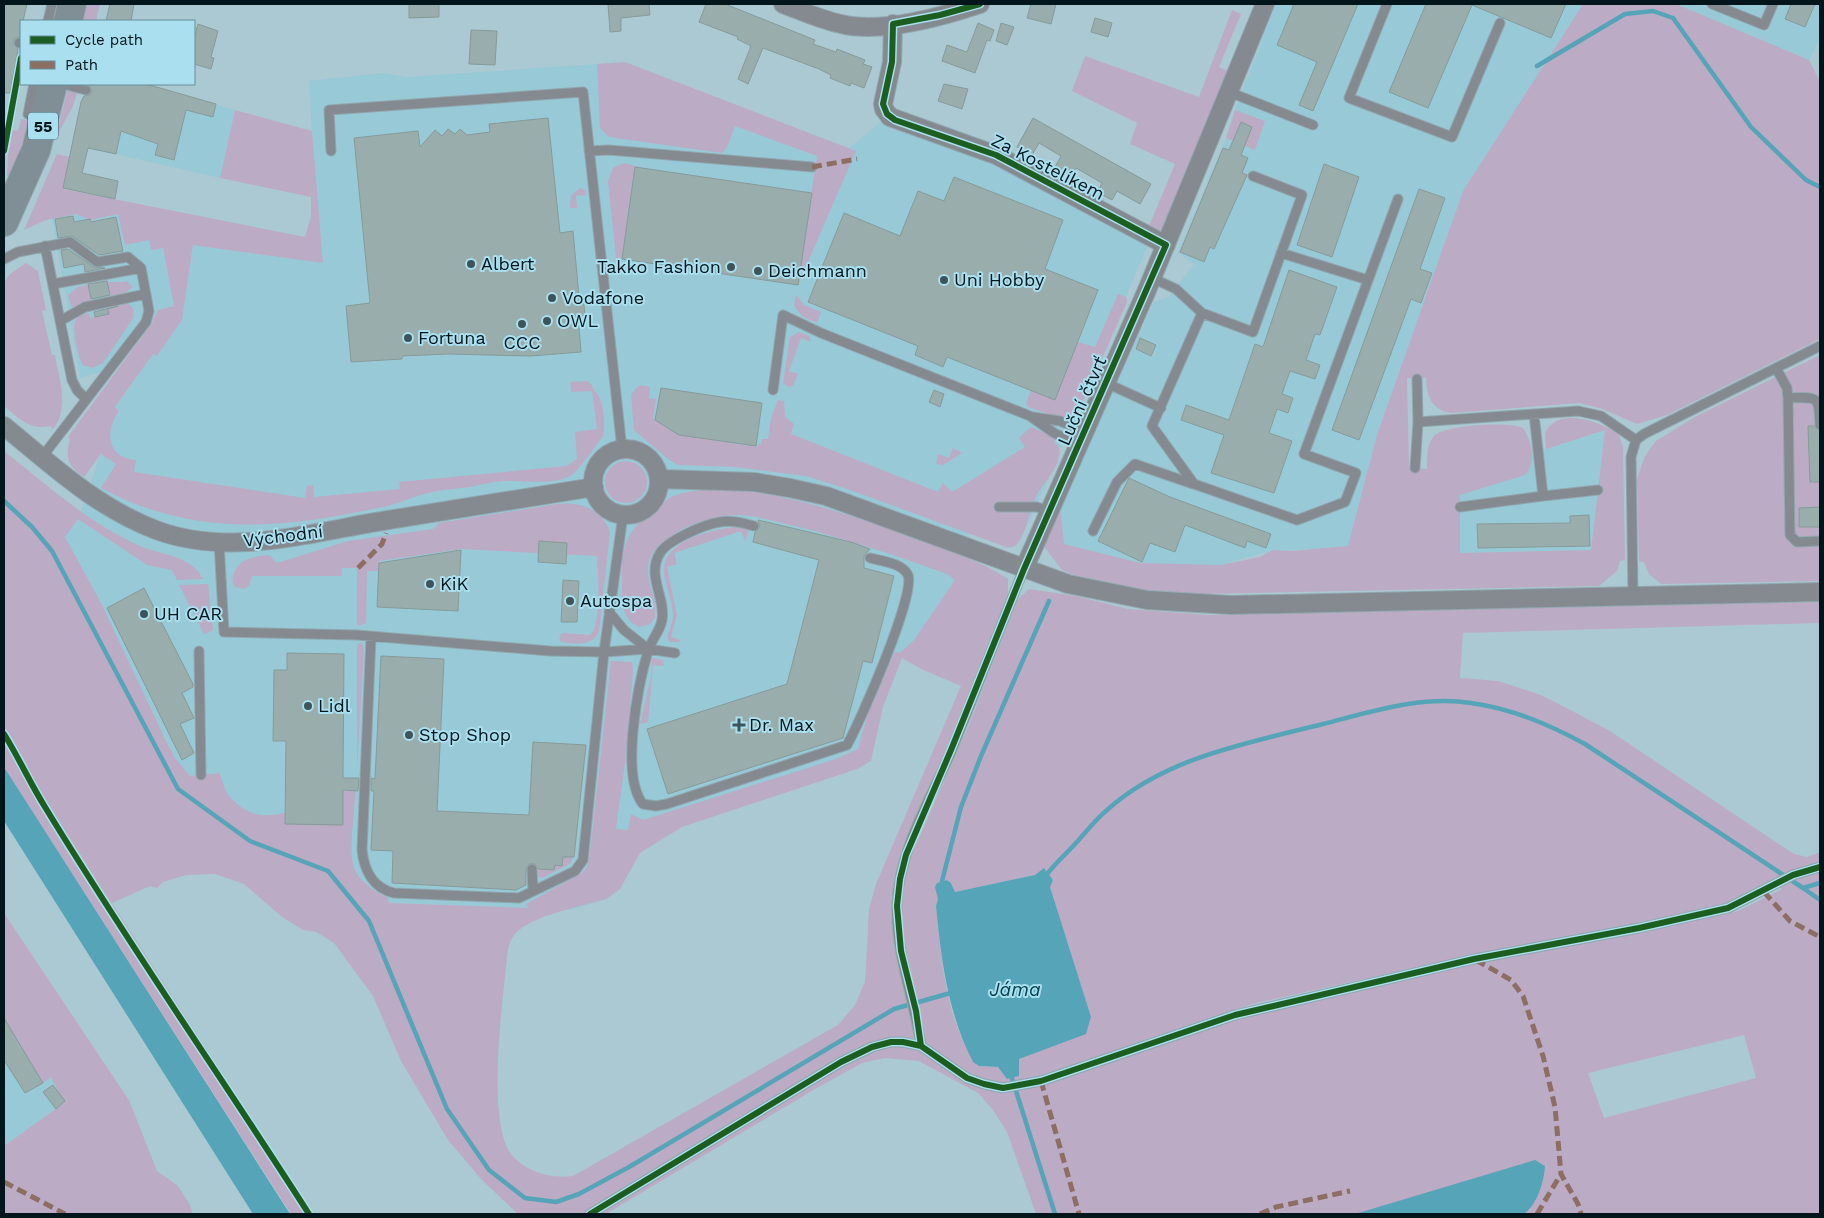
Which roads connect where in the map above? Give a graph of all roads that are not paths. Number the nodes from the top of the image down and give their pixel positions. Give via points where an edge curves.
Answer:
1 (52, 4) edge
2 (72, 4) edge
3 (783, 4) edge
4 (980, 4) edge
5 (1265, 4) edge
6 (1387, 4) edge
7 (1712, 4) edge
8 (1772, 4) edge
9 (48, 20) edge
10 (68, 20) edge
11 (1500, 23) dead end
12 (893, 24) junction
13 (34, 85) edge
14 (54, 85) edge
15 (67, 85) edge
16 (86, 90) dead end
17 (1228, 92) junction
18 (44, 122) junction
19 (1313, 125) dead end
20 (331, 151) dead end
21 (589, 151) junction
22 (812, 167) dead end
23 (1253, 176) dead end
24 (1398, 199) dead end
25 (4, 222) edge
26 (1166, 244) junction
27 (45, 246) junction
28 (1281, 253) junction
29 (4, 259) edge
30 (141, 268) junction
31 (1152, 278) junction
32 (1368, 280) junction
33 (53, 284) junction
34 (146, 294) junction
35 (1202, 313) junction
36 (60, 321) junction
37 (1820, 346) edge
38 (1776, 368) junction
39 (1417, 378) dead end
40 (1106, 383) junction
41 (773, 390) dead end
42 (1788, 398) junction
43 (86, 399) junction
44 (1160, 408) junction
45 (1534, 414) junction
46 (1030, 416) junction
47 (1418, 422) junction
48 (1820, 425) edge
49 (4, 426) edge
50 (1081, 438) junction
51 (1636, 440) junction
52 (622, 449) junction
53 (42, 457) junction
54 (1415, 468) dead end
55 (660, 479) junction
56 (1194, 484) junction
57 (594, 487) junction
58 (1598, 490) dead end
59 (1543, 496) junction
60 (999, 507) dead end
61 (1460, 507) dead end
62 (1049, 511) junction
63 (623, 515) junction
64 (754, 526) dead end
65 (1093, 531) dead end
66 (1820, 541) edge
67 (218, 542) junction
68 (870, 558) dead end
69 (1024, 569) junction
70 (1820, 592) edge
71 (1632, 596) junction
72 (609, 612) junction
73 (371, 637) junction
74 (648, 649) junction
75 (199, 651) dead end
76 (604, 652) junction
77 (674, 653) dead end
78 (201, 775) dead end
79 (1820, 867) edge
80 (532, 869) dead end
81 (533, 891) junction
82 (921, 1046) junction
83 (590, 1214) edge

1 - 9 lane
2 - 10 main road
3 - 12 street via 839,24 863,27
4 - 12 street
5 - 17 street, Luční čtvrť
6 - 11 lane via 1349,98 1452,137
7 - 8 lane via 1764,25
12 - 26 street, Za Kostelíkem via 892,62 883,104 890,117 996,155
13 - 18 lane via 28,114
14 - 18 main road, 55
15 - 16 lane
17 - 19 lane
17 - 26 street, Luční čtvrť
18 - 25 main road, 55 via 29,168
20 - 21 lane via 329,110 583,92
21 - 22 lane
21 - 52 lane
23 - 28 lane via 1302,195
24 - 32 lane
26 - 31 street, Luční čtvrť
27 - 29 lane
27 - 30 lane via 70,242 97,262 128,257
27 - 33 lane
28 - 32 lane
28 - 35 lane via 1253,332
30 - 33 lane
30 - 34 lane
31 - 35 lane via 1176,289
31 - 40 street, Luční čtvrť
32 - 56 lane via 1304,454 1356,473 1345,502 1297,520
33 - 36 lane
34 - 36 lane via 85,307
34 - 43 lane via 150,311 146,322
35 - 44 lane
36 - 43 lane via 72,380
37 - 38 lane
38 - 42 lane via 1787,388
38 - 51 lane
39 - 47 lane
40 - 44 lane
40 - 50 street, Luční čtvrť
41 - 46 lane via 783,315
42 - 48 lane via 1816,400
42 - 66 lane via 1790,535 1797,542
43 - 53 lane
44 - 56 lane via 1152,426
45 - 47 lane
45 - 51 lane via 1592,412
45 - 59 lane
46 - 50 lane via 1054,433
46 - 50 lane via 1060,421
47 - 54 lane
49 - 53 street, Východní
50 - 62 street, Luční čtvrť
51 - 71 lane via 1631,457
52 - 55 street via 645,454 655,465
52 - 57 street via 612,452 597,466
53 - 67 street, Východní via 89,496 123,515 184,538
55 - 63 street via 659,489 650,506
55 - 69 street via 754,482 826,496
56 - 65 lane via 1135,464 1117,482
57 - 63 street via 604,506
57 - 67 street, Východní via 277,540
58 - 59 lane
59 - 61 lane
60 - 62 lane via 1037,507
62 - 69 street, Luční čtvrť
63 - 72 lane
64 - 74 lane via 733,522 708,525 683,536 660,552 654,577 663,619
67 - 73 lane via 224,632
68 - 74 lane via 896,565 905,571 909,582 894,639 857,728 847,746 840,749 667,804 643,804 637,797 631,756
69 - 71 street via 1114,595 1201,604
69 - 82 lane via 906,855 900,879 897,906 901,951
70 - 71 street
72 - 74 lane via 624,630
72 - 76 lane
73 - 76 lane via 523,650
73 - 81 lane via 362,850 368,874 378,885 394,893 519,898
74 - 76 lane
74 - 77 lane
75 - 78 lane
76 - 81 lane via 583,860 575,871
79 - 82 lane via 1793,876 1728,908 1474,959 1235,1015 1041,1081 1005,1088 984,1084 967,1078
80 - 81 lane
82 - 83 lane via 891,1042 859,1052

